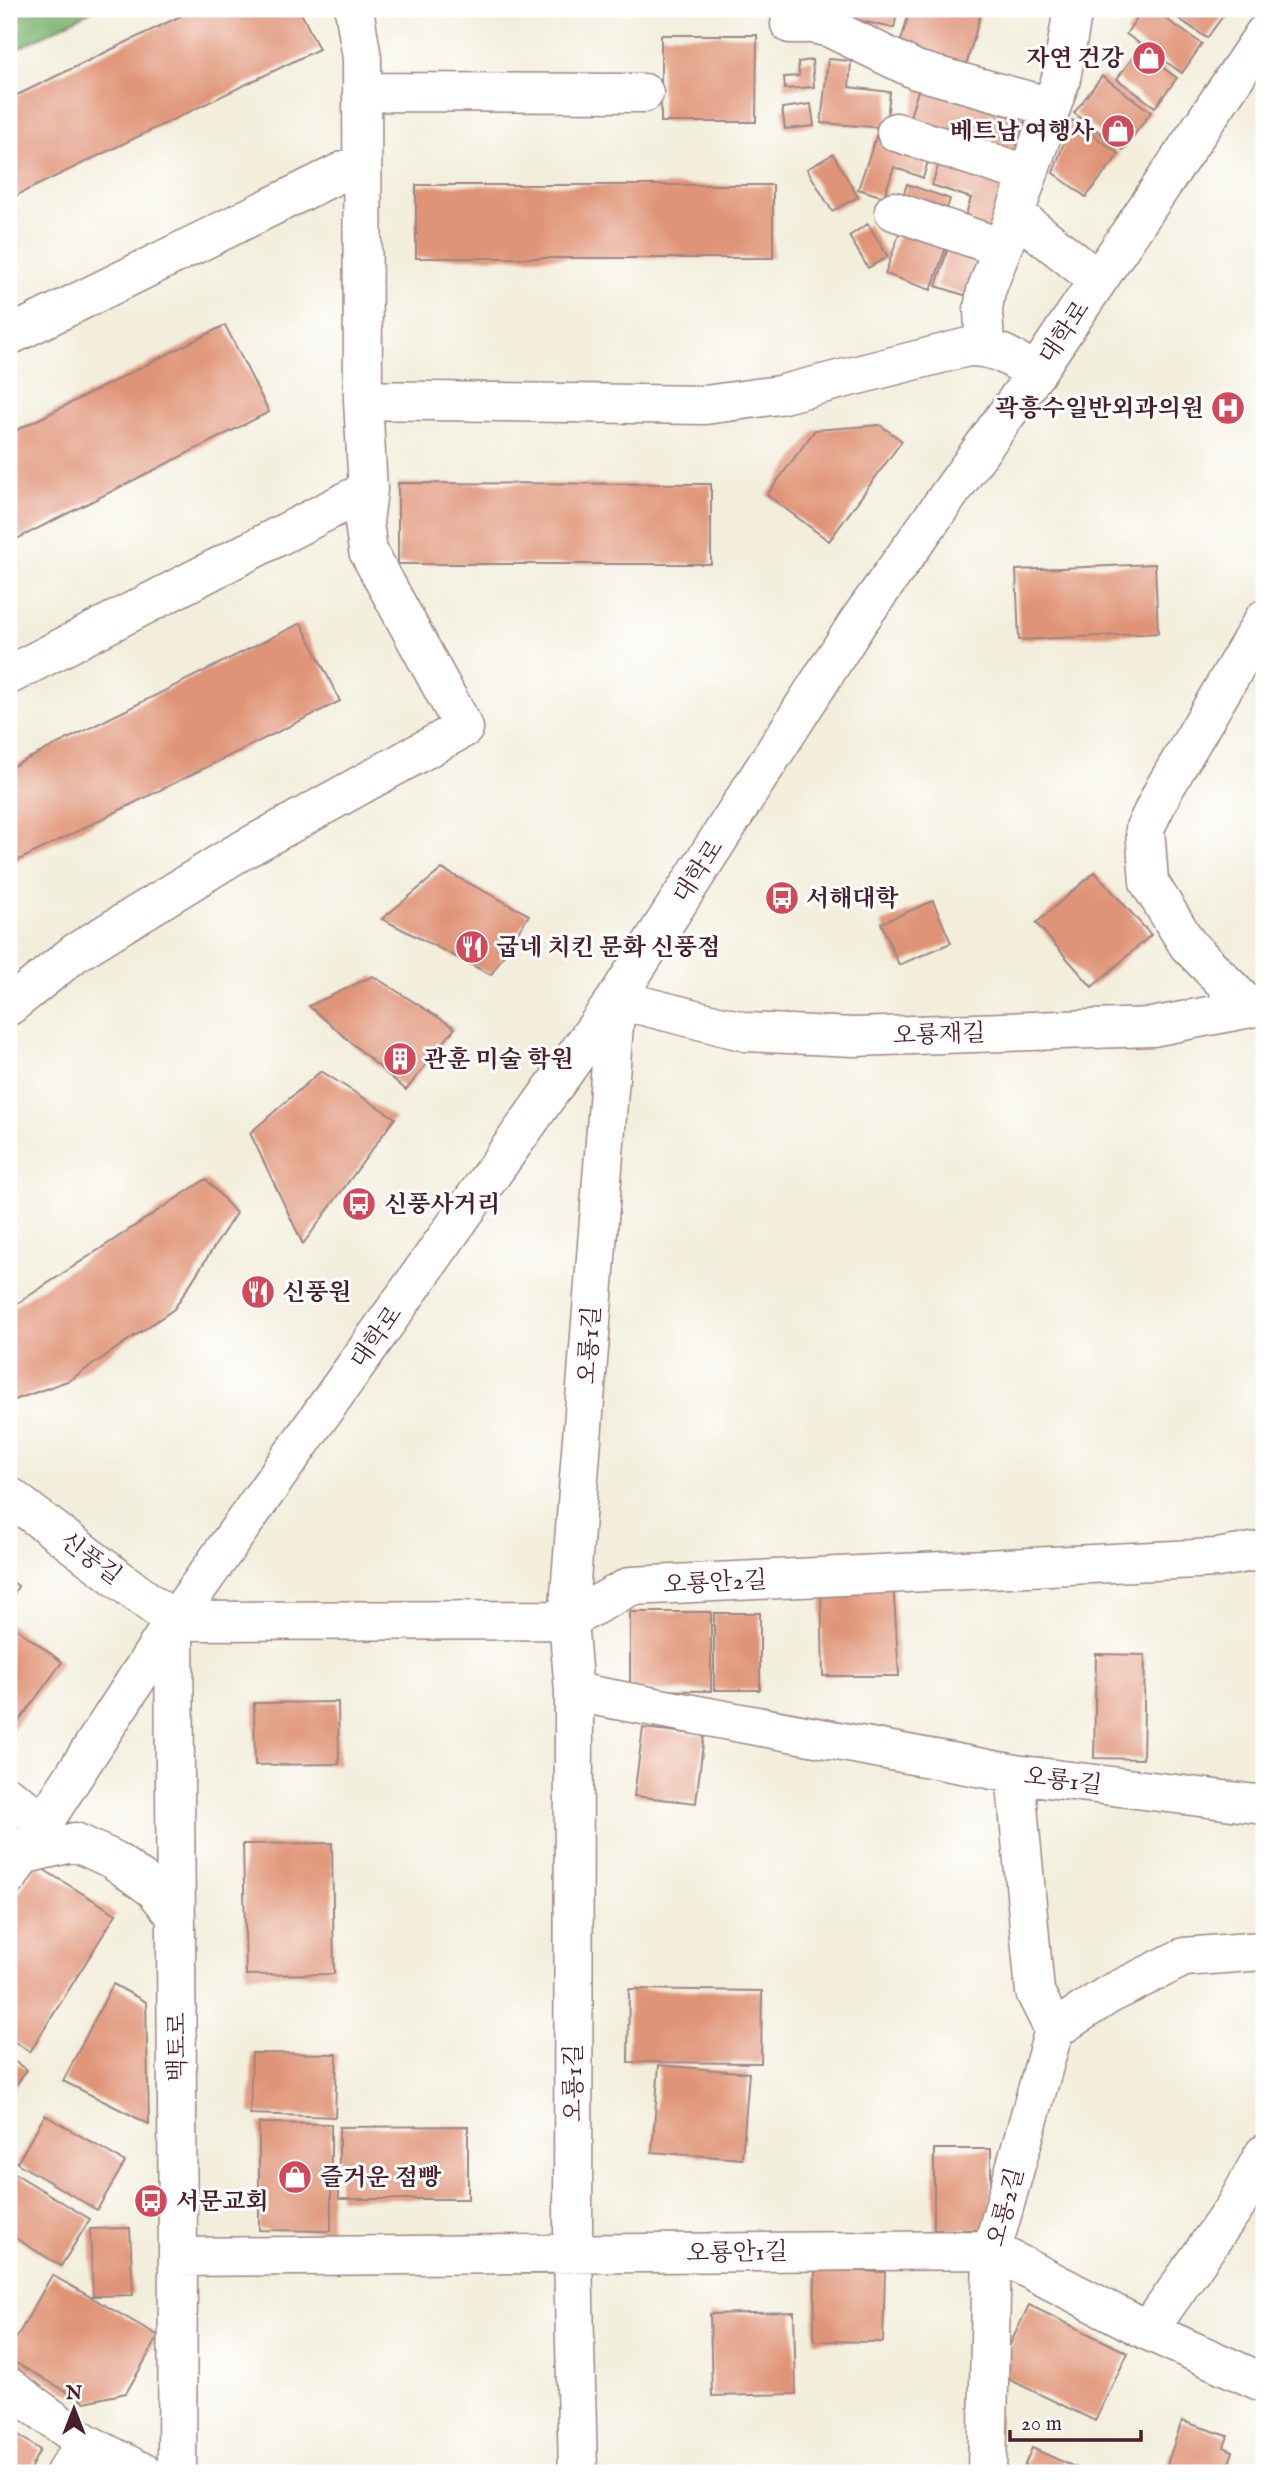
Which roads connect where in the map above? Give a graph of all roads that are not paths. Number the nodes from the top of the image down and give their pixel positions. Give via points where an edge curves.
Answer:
1 (354, 9) edge
2 (1073, 9) edge
3 (790, 24) dead end
4 (1264, 34) edge
5 (362, 92) junction
6 (644, 93) dead end
7 (1051, 107) junction
8 (897, 132) dead end
9 (362, 162) junction
10 (1027, 174) junction
11 (894, 211) dead end
12 (1009, 231) junction
13 (1098, 280) junction
14 (9, 336) edge
15 (985, 347) junction
16 (1036, 373) junction
17 (363, 400) junction
18 (368, 490) junction
19 (1264, 619) edge
20 (9, 676) edge
21 (616, 999) junction
22 (9, 1006) edge
23 (1257, 1006) edge
24 (9, 1496) edge
25 (1264, 1550) edge
26 (568, 1620) junction
27 (174, 1621) junction
28 (574, 1692) junction
29 (1015, 1774) junction
30 (9, 1797) edge
31 (1264, 1805) edge
32 (45, 1821) junction
33 (16, 1866) edge
34 (176, 1916) junction
35 (1262, 1951) dead end
36 (1054, 2030) junction
37 (1264, 2154) edge
38 (1250, 2206) edge
39 (992, 2250) junction
40 (573, 2254) junction
41 (178, 2257) junction
42 (1148, 2330) junction
43 (1264, 2384) edge
44 (9, 2387) edge
45 (76, 2458) edge
46 (144, 2473) edge
47 (177, 2473) edge
48 (578, 2473) edge
49 (987, 2473) edge

1 - 5 street
2 - 7 street via 1061,79
3 - 7 street via 830,28 916,70
4 - 13 street, 대학로
5 - 6 street
5 - 9 street
7 - 10 street
8 - 10 street
9 - 14 street
9 - 17 street
10 - 12 street
11 - 12 street
12 - 13 street
12 - 15 street via 986,291
13 - 16 street, 대학로
15 - 16 street
15 - 17 street via 968,347 779,395 705,405
16 - 21 street, 대학로 via 858,622
17 - 18 street
18 - 20 street
18 - 22 street via 364,522 368,551 464,729 234,855 75,953
19 - 23 street via 1145,828 1149,882 1188,945
21 - 23 street, 오룡재길 via 746,1032 854,1037 1153,1027
21 - 26 street, 오룡1길
21 - 27 street, 대학로
24 - 27 street, 신풍길
25 - 26 street, 오룡안2길 via 1217,1558 631,1586
26 - 27 street, 오룡안2길
26 - 28 street, 오룡1길
27 - 32 street, 대학로
27 - 34 street, 백토로
28 - 29 street, 오룡1길
28 - 40 street, 오룡1길
29 - 31 street, 오룡1길
29 - 36 street via 1035,1992
30 - 32 street
32 - 33 street, 대학로
33 - 34 street via 75,1842 114,1860 155,1889
34 - 41 street, 백토로
35 - 36 street via 1184,1957 1108,1995
36 - 39 street, 오룡2길
37 - 38 street
38 - 42 street
39 - 40 street, 오룡안1길
39 - 42 street, 오룡안1길
39 - 49 street, 오룡2길
40 - 41 street, 오룡안1길
40 - 48 street, 오룡1길
41 - 47 street, 백토로
42 - 43 street, 오룡안1길
44 - 45 street
45 - 46 street

